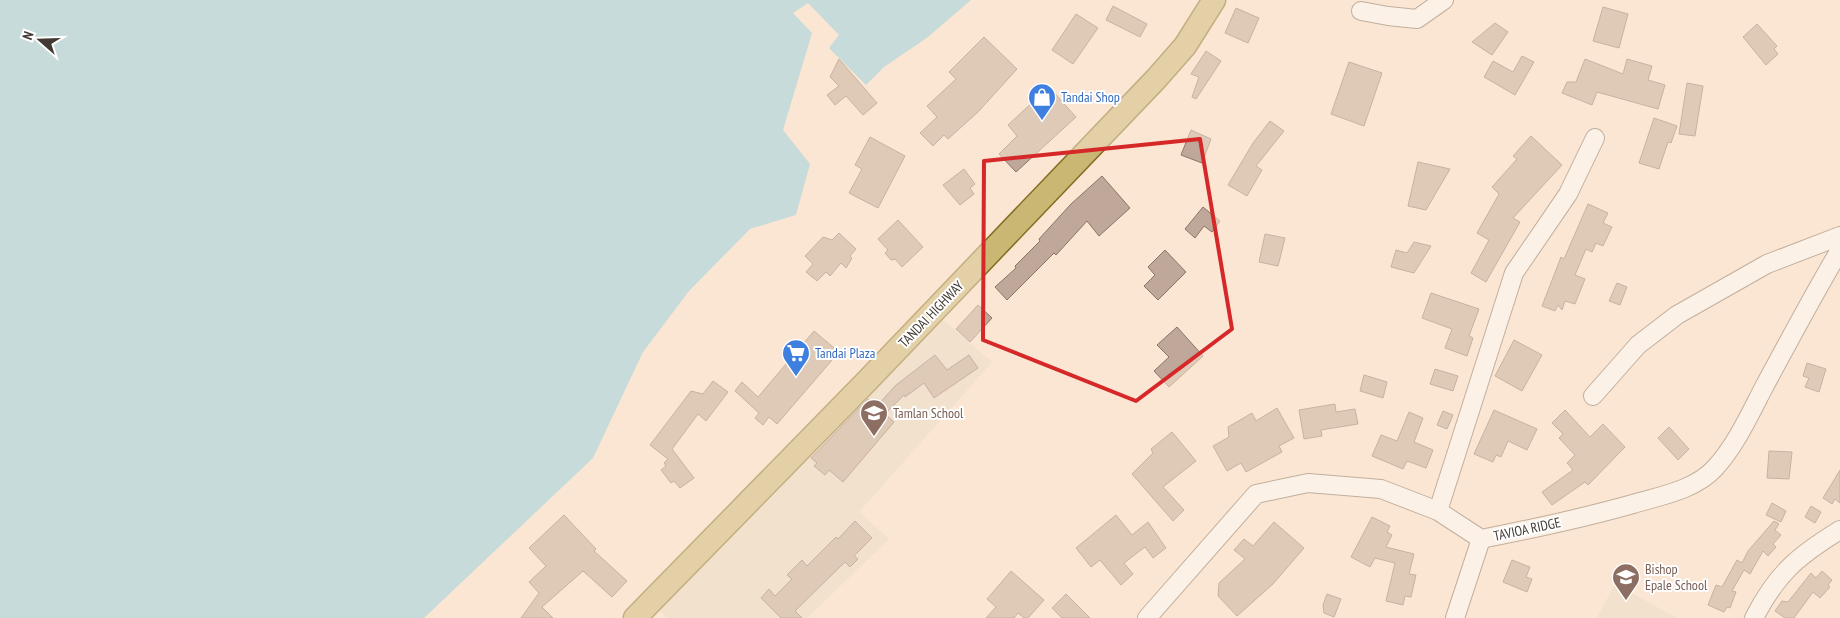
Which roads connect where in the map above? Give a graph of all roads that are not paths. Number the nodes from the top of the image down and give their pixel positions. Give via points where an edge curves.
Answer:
1 (1214, 0) edge
2 (1444, 0) edge
3 (1361, 11) dead end
4 (1594, 138) dead end
5 (1840, 236) edge
6 (1840, 250) edge
7 (1593, 396) dead end
8 (1438, 511) junction
9 (1840, 530) edge
10 (1481, 538) junction
11 (635, 618) edge
12 (1147, 618) edge
13 (1456, 618) edge
14 (1754, 618) edge

1 - 11 main road, TANDAI HIGHWAY via 1185,46 1156,78
2 - 3 street via 1417,19
4 - 8 street via 1568,194 1514,273
5 - 7 street via 1768,264 1677,315 1638,345
6 - 10 street, TAVIOA RIDGE via 1739,434 1715,469 1694,484 1664,495 1596,514
8 - 10 street, TAVIOA RIDGE
8 - 12 street, TAVIOA RIDGE via 1381,489 1308,483 1256,494
9 - 14 street via 1809,549 1780,575
10 - 13 street

